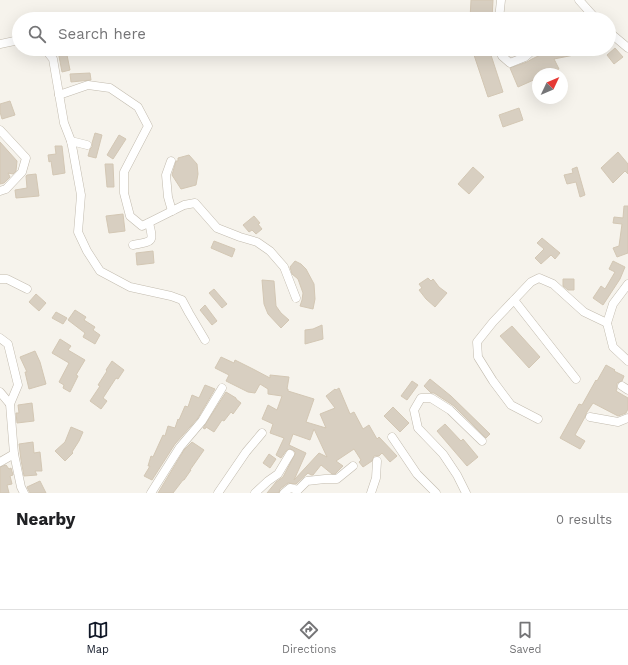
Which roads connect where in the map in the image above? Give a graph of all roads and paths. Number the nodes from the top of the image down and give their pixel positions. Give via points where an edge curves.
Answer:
1 (501, 0) edge
2 (579, 0) edge
3 (500, 12) edge
4 (590, 12) edge
5 (616, 38) edge
6 (12, 41) edge
7 (0, 44) edge
8 (628, 48) edge
9 (51, 56) edge
10 (502, 56) edge
11 (526, 56) edge
12 (59, 95) junction
13 (0, 130) edge
14 (71, 141) junction
15 (87, 145) dead end
16 (171, 161) dead end
17 (0, 191) edge
18 (172, 211) junction
19 (149, 223) junction
20 (133, 245) dead end
21 (0, 279) edge
22 (628, 284) edge
23 (27, 289) dead end
24 (296, 298) dead end
25 (514, 300) junction
26 (607, 323) junction
27 (0, 338) edge
28 (205, 340) dead end
29 (628, 361) edge
30 (576, 379) dead end
31 (222, 388) dead end
32 (0, 392) edge
33 (10, 404) junction
34 (590, 417) dead end
35 (628, 418) edge
36 (538, 419) dead end
37 (262, 433) dead end
38 (392, 437) dead end
39 (482, 441) dead end
40 (14, 454) junction
41 (290, 454) dead end
42 (377, 461) dead end
43 (0, 462) edge
44 (353, 466) dead end
45 (24, 493) edge
46 (152, 493) edge
47 (219, 493) edge
48 (224, 493) edge
49 (255, 493) edge
50 (284, 493) edge
51 (371, 493) edge
52 (436, 493) edge
53 (466, 493) edge

1 - 3 street
2 - 4 street
5 - 8 street
6 - 7 street
9 - 12 street
10 - 11 street via 510,63
12 - 14 street via 64,124
12 - 19 street via 88,85 110,88 138,107 148,126 124,172 124,193 130,216 142,226
13 - 17 street via 26,158 22,172 6,189
14 - 15 street
14 - 28 street via 81,195 78,232 100,271 130,287 182,300
16 - 18 street via 166,175
18 - 19 street
18 - 24 street via 195,203 217,228 257,242 270,251 284,267
19 - 20 street via 151,240
21 - 23 street via 7,279
22 - 26 street via 612,304
25 - 26 street via 531,282 539,278 553,284 584,312
25 - 30 street
25 - 36 street via 477,342 478,357 511,405
26 - 29 street via 613,347
27 - 33 street via 8,344 18,385
31 - 46 street via 202,421 180,447
32 - 33 street
33 - 40 street
34 - 35 street via 618,422
37 - 47 street
38 - 52 street via 417,474
39 - 53 street via 450,410 431,398 421,398 414,410 418,428 443,454
40 - 43 street
40 - 45 street via 20,487
41 - 49 street via 278,474
42 - 51 street via 376,478
44 - 50 street via 336,479 307,481 298,490 290,488
47 - 48 street

